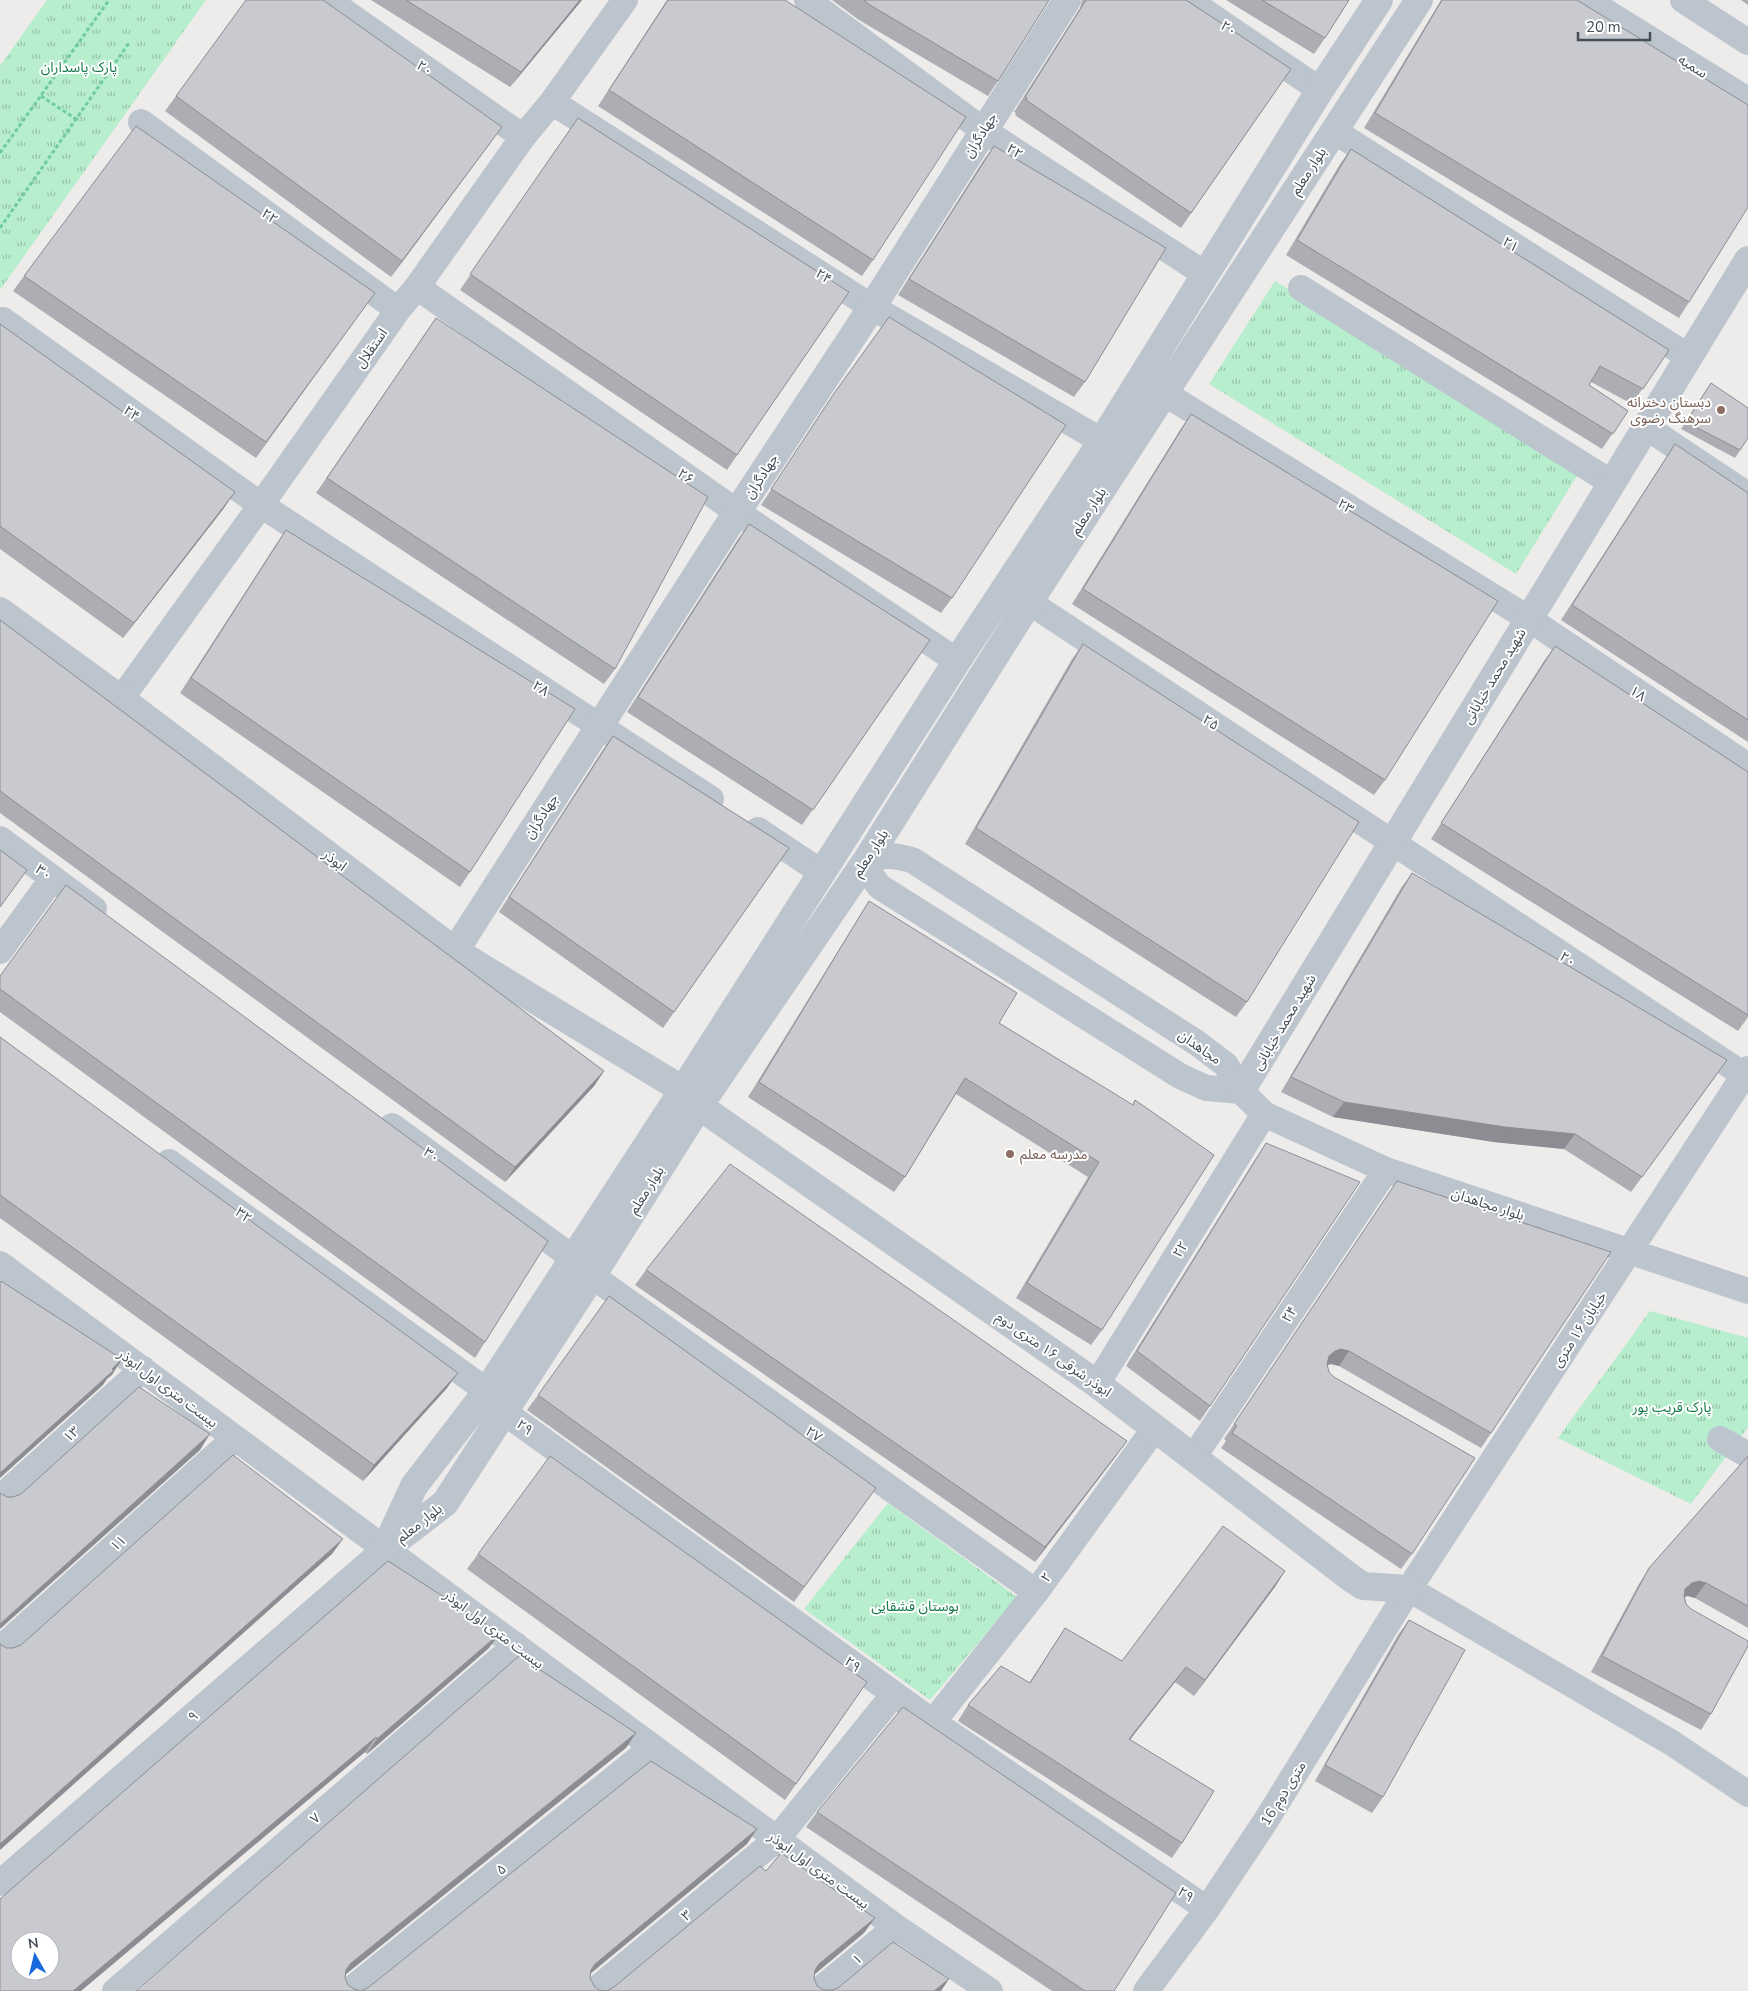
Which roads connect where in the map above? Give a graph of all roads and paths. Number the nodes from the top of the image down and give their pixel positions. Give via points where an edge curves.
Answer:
1 (109, 0) edge
2 (328, 0) edge
3 (626, 0) edge
4 (807, 0) edge
5 (1067, 0) edge
6 (1188, 0) edge
7 (1380, 0) edge
8 (1419, 0) edge
9 (1587, 0) edge
10 (1683, 0) edge
11 (1748, 42) edge
12 (129, 43) dead end
13 (1320, 90) junction
14 (41, 96) junction
15 (1748, 100) edge
16 (552, 102) junction
17 (76, 118) junction
18 (142, 122) dead end
19 (983, 130) junction
20 (1334, 131) junction
21 (523, 137) junction
22 (0, 153) edge
23 (0, 228) edge
24 (1748, 260) edge
25 (1205, 274) junction
26 (417, 287) junction
27 (1301, 288) dead end
28 (872, 307) junction
29 (398, 310) junction
30 (3, 320) dead end
31 (1165, 337) junction
32 (1193, 349) junction
33 (1689, 357) junction
34 (1164, 393) junction
35 (1646, 427) junction
36 (1102, 441) junction
37 (1612, 483) junction
38 (1748, 495) edge
39 (261, 505) junction
40 (737, 512) junction
41 (1029, 602) junction
42 (0, 611) edge
43 (1529, 619) junction
44 (957, 661) junction
45 (121, 698) junction
46 (600, 726) junction
47 (1748, 766) edge
48 (0, 839) edge
49 (1393, 842) junction
50 (840, 843) junction
51 (866, 861) junction
52 (821, 872) junction
53 (52, 879) junction
54 (116, 925) edge
55 (0, 951) edge
56 (455, 951) junction
57 (1746, 1072) edge
58 (1241, 1091) junction
59 (691, 1098) junction
60 (372, 1112) edge
61 (1264, 1114) junction
62 (152, 1149) edge
63 (1386, 1170) junction
64 (1629, 1250) junction
65 (0, 1264) edge
66 (583, 1267) junction
67 (1748, 1292) edge
68 (143, 1370) junction
69 (1097, 1384) junction
70 (487, 1391) junction
71 (504, 1412) junction
72 (1154, 1428) junction
73 (235, 1438) junction
74 (1720, 1439) dead end
75 (1463, 1455) edge
76 (1748, 1455) edge
77 (1193, 1458) junction
78 (1488, 1470) junction
79 (0, 1498) edge
80 (385, 1549) junction
81 (1409, 1588) junction
82 (1036, 1592) junction
83 (516, 1646) junction
84 (0, 1649) edge
85 (894, 1694) junction
86 (933, 1722) junction
87 (653, 1748) junction
88 (1748, 1794) edge
89 (777, 1839) junction
90 (0, 1883) edge
91 (1207, 1909) junction
92 (896, 1927) junction
93 (115, 1991) edge
94 (349, 1991) edge
95 (594, 1991) edge
96 (818, 1991) edge
97 (990, 1991) edge
98 (1146, 1991) edge

1 - 14 path
2 - 21 street, ۲۰
3 - 16 street, استقلال
4 - 19 street, ۲۲
5 - 19 street, جهادگران
6 - 13 street, ۲۰
7 - 13 street, بلوار معلم
8 - 20 street, بلوار معلم
9 - 15 street, سمیه
10 - 11 street
12 - 17 path
13 - 25 street, بلوار معلم
14 - 17 path
14 - 22 path
16 - 21 street, استقلال
16 - 28 street, ۲۴
17 - 23 path
18 - 29 street, ۲۲
19 - 25 street, ۲۲
19 - 28 street, جهادگران
20 - 32 street, بلوار معلم
20 - 33 street, ۲۱
21 - 26 street, استقلال
24 - 33 street, شهید محمد خیابانی
25 - 31 street, بلوار معلم
26 - 29 street, استقلال
26 - 40 street, ۲۶
27 - 37 street
28 - 36 street, ۲۴
28 - 40 street, جهادگران
29 - 39 street, استقلال
30 - 39 street, ۲۴
31 - 32 street
31 - 36 street, بلوار معلم
32 - 34 street, بلوار معلم
33 - 35 street, شهید محمد خیابانی
34 - 41 street, بلوار معلم
34 - 43 street, ۲۳
35 - 37 street, شهید محمد خیابانی
35 - 38 street
36 - 44 street, بلوار معلم
37 - 43 street, شهید محمد خیابانی
39 - 45 street, استقلال
39 - 46 street, ۲۸
40 - 44 street, ۲۶
40 - 46 street, جهادگران
41 - 49 street, ۲۵
41 - 51 street, بلوار معلم
42 - 45 street, ابوذر
43 - 47 street, ۱۸
43 - 49 street, شهید محمد خیابانی
44 - 50 street, بلوار معلم
45 - 56 street, ابوذر
46 - 52 street, ۲۸
46 - 56 street, جهادگران
48 - 53 street, ۳۰
49 - 57 street, ۲۰
49 - 58 street, شهید محمد خیابانی
50 - 51 street
50 - 52 street, بلوار معلم
51 - 58 street via 869,873 880,887 1180,1076 1206,1088
51 - 58 street, مجاهدان via 882,855 912,860 1196,1043 1226,1065
51 - 59 street, بلوار معلم
52 - 59 street, بلوار معلم
53 - 54 street, ۳۰
53 - 55 street
56 - 59 street, ابوذر
57 - 64 street, خیابان ۱۶ متری
58 - 61 street, بلوار مجاهدان
59 - 66 street, بلوار معلم
59 - 69 street, ابوذر شرقی ۱۶ متری دوم
60 - 66 street, ۳۰
61 - 63 street, بلوار مجاهدان
61 - 69 street, ۲۲
62 - 70 street, ۳۲
63 - 64 street, بلوار مجاهدان
63 - 77 street, ۲۴
64 - 67 street, بلوار مجاهدان
64 - 78 street, خیابان ۱۶ متری
65 - 68 street, بیست متری اول ابوذر
66 - 70 street, بلوار معلم
66 - 71 street, بلوار معلم
66 - 82 street, ۲۷
68 - 73 street, بیست متری اول ابوذر
68 - 79 street, ۱۳
69 - 72 street, ابوذر شرقی ۱۶ متری دوم
70 - 80 street, بلوار معلم via 414,1486
71 - 80 street, بلوار معلم via 445,1504
71 - 85 street, ۲۹
72 - 77 street, ابوذر شرقی ۱۶ متری دوم
72 - 82 street, ۲
73 - 80 street, بیست متری اول ابوذر
73 - 84 street, ۱۱
74 - 76 street
75 - 78 street
77 - 81 street, ابوذر شرقی ۱۶ متری دوم via 1363,1586
78 - 81 street, خیابان ۱۶ متری
80 - 83 street, بیست متری اول ابوذر
80 - 90 street, ۹
81 - 88 street via 1672,1743
81 - 91 street, 16 متری دوم via 1265,1822
82 - 86 street, ۲
83 - 87 street, بیست متری اول ابوذر
83 - 93 street, ۷
85 - 86 street, ۲۹
85 - 89 street, ۳
86 - 91 street, ۲۹
87 - 89 street, بیست متری اول ابوذر
87 - 94 street, ۵
89 - 92 street, بیست متری اول ابوذر
89 - 95 street, ۳
91 - 98 street, 16 متری دوم
92 - 96 street, ۱
92 - 97 street, بیست متری اول ابوذر

